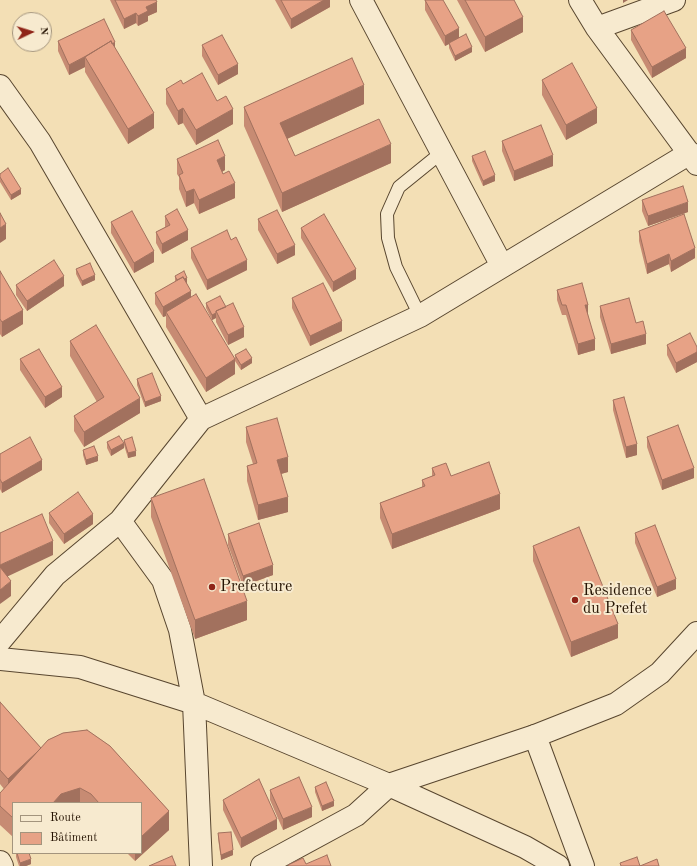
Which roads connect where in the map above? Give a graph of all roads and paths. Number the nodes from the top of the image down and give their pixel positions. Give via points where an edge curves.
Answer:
1 (361, 0) edge
2 (580, 0) edge
3 (674, 0) edge
4 (597, 28) junction
5 (0, 86) edge
6 (441, 153) junction
7 (694, 158) edge
8 (502, 266) junction
9 (420, 316) junction
10 (201, 419) junction
11 (120, 521) junction
12 (697, 633) edge
13 (0, 641) edge
14 (0, 659) edge
15 (194, 703) junction
16 (535, 736) junction
17 (389, 785) junction
18 (0, 862) edge
19 (2, 866) edge
20 (201, 866) edge
21 (262, 866) edge
22 (558, 866) edge
23 (583, 866) edge

1 - 6 street
2 - 4 street
3 - 4 street
4 - 7 street
5 - 10 street via 40,142
6 - 8 street
6 - 9 lane via 399,187 387,214 388,238 396,267
7 - 8 street
8 - 9 street
9 - 10 street
10 - 11 street
11 - 13 street via 55,575
11 - 15 street via 163,580 180,630
12 - 16 street via 660,673 616,704
14 - 15 street via 80,668
15 - 17 street
15 - 20 street
16 - 17 street
16 - 23 street
17 - 21 street via 356,815
17 - 22 street via 525,847
18 - 19 street

